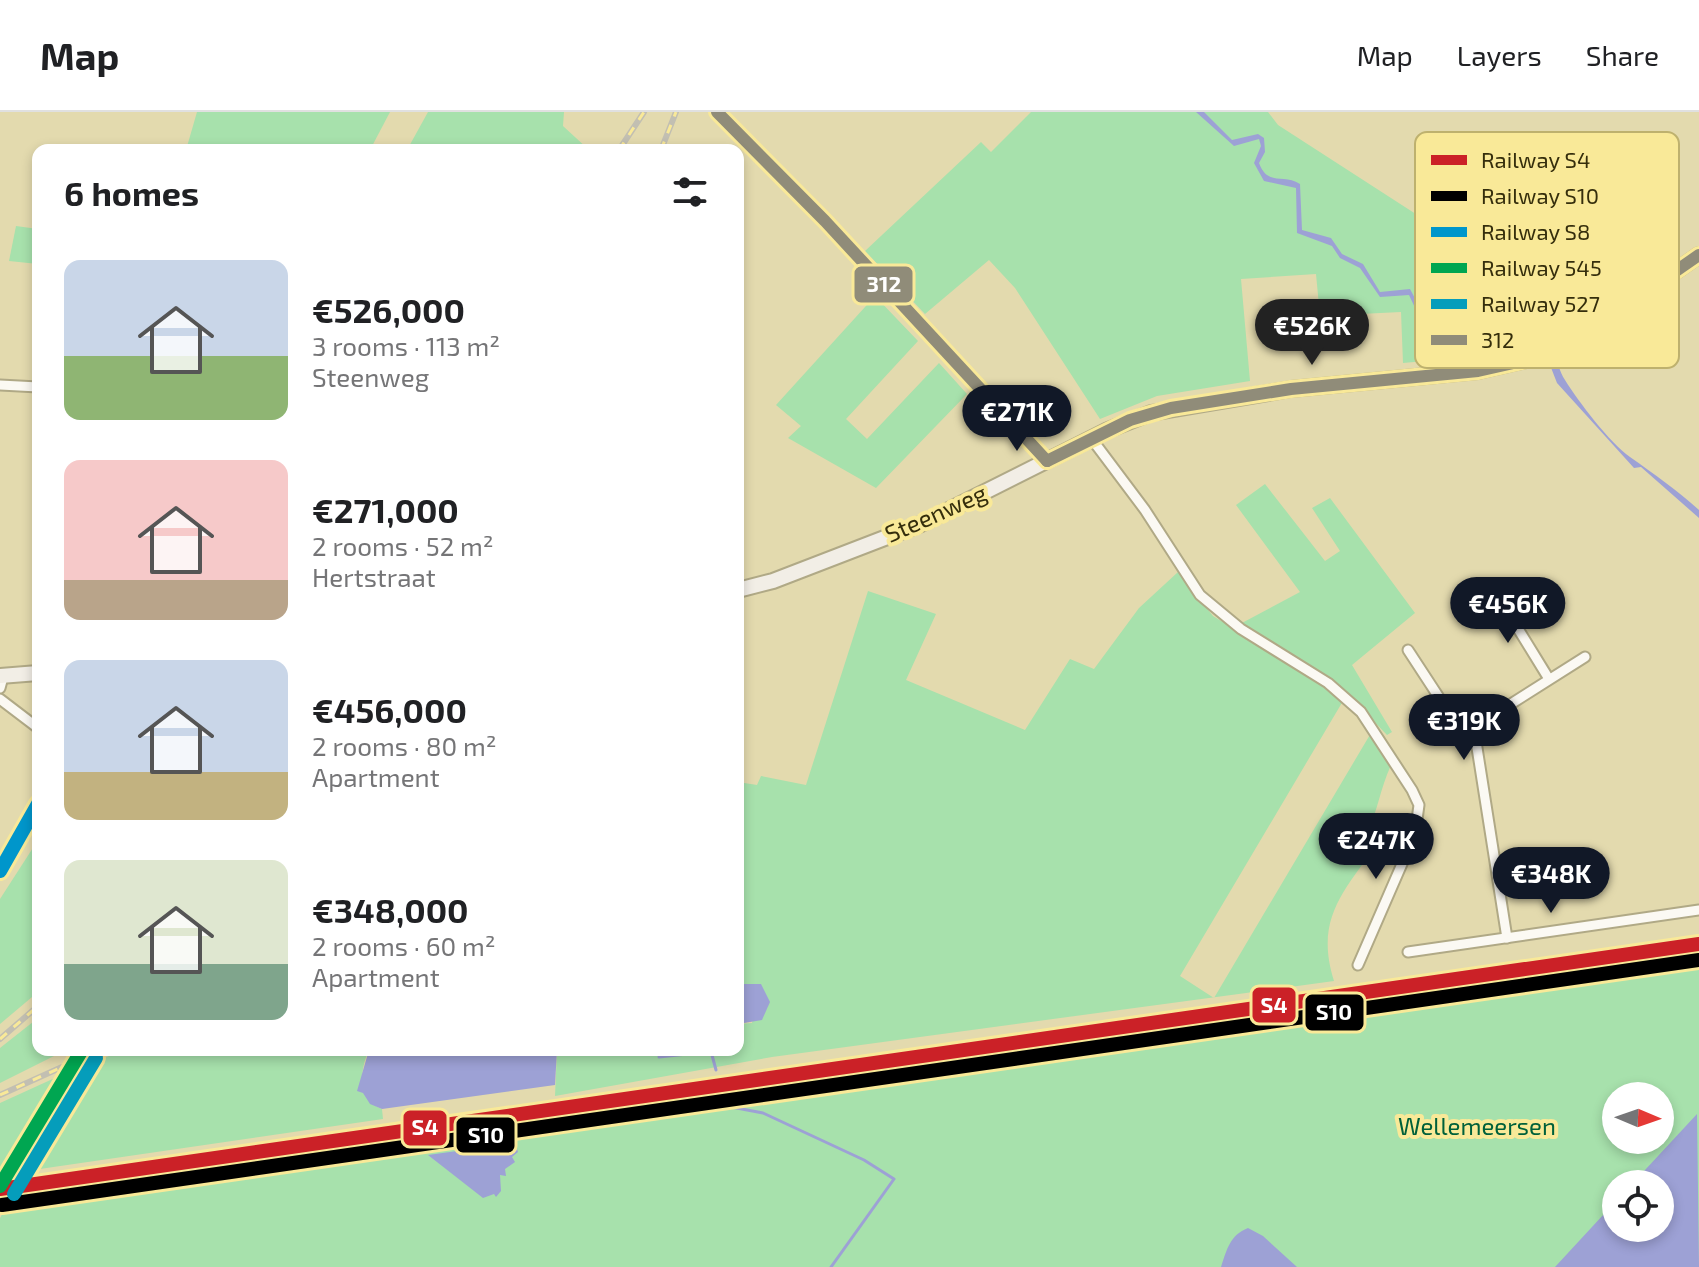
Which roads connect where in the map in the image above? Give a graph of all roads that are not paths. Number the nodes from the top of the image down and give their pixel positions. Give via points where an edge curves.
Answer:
1 (717, 112) edge
2 (1699, 255) edge
3 (1679, 269) edge
4 (1489, 368) edge
5 (0, 385) edge
6 (32, 387) edge
7 (1091, 438) junction
8 (1047, 461) junction
9 (744, 588) edge
10 (1496, 593) dead end
11 (1408, 650) dead end
12 (1585, 657) dead end
13 (32, 674) edge
14 (1549, 679) junction
15 (1, 680) edge
16 (0, 699) edge
17 (32, 723) edge
18 (1475, 735) junction
19 (1699, 910) edge
20 (1507, 938) junction
21 (1408, 952) dead end
22 (1358, 965) dead end

1 - 8 street
2 - 3 main road, Steenweg
4 - 7 main road, Steenweg via 1171,408
5 - 6 street
7 - 8 main road, Steenweg
7 - 22 street via 1200,595 1241,629 1328,683 1361,712 1412,790 1419,805 1415,834
8 - 9 main road, Steenweg via 921,524
10 - 14 street
11 - 18 street via 1459,728
12 - 14 street
13 - 15 main road
14 - 18 street via 1484,721
16 - 17 street
18 - 20 street
19 - 20 street
20 - 21 street

